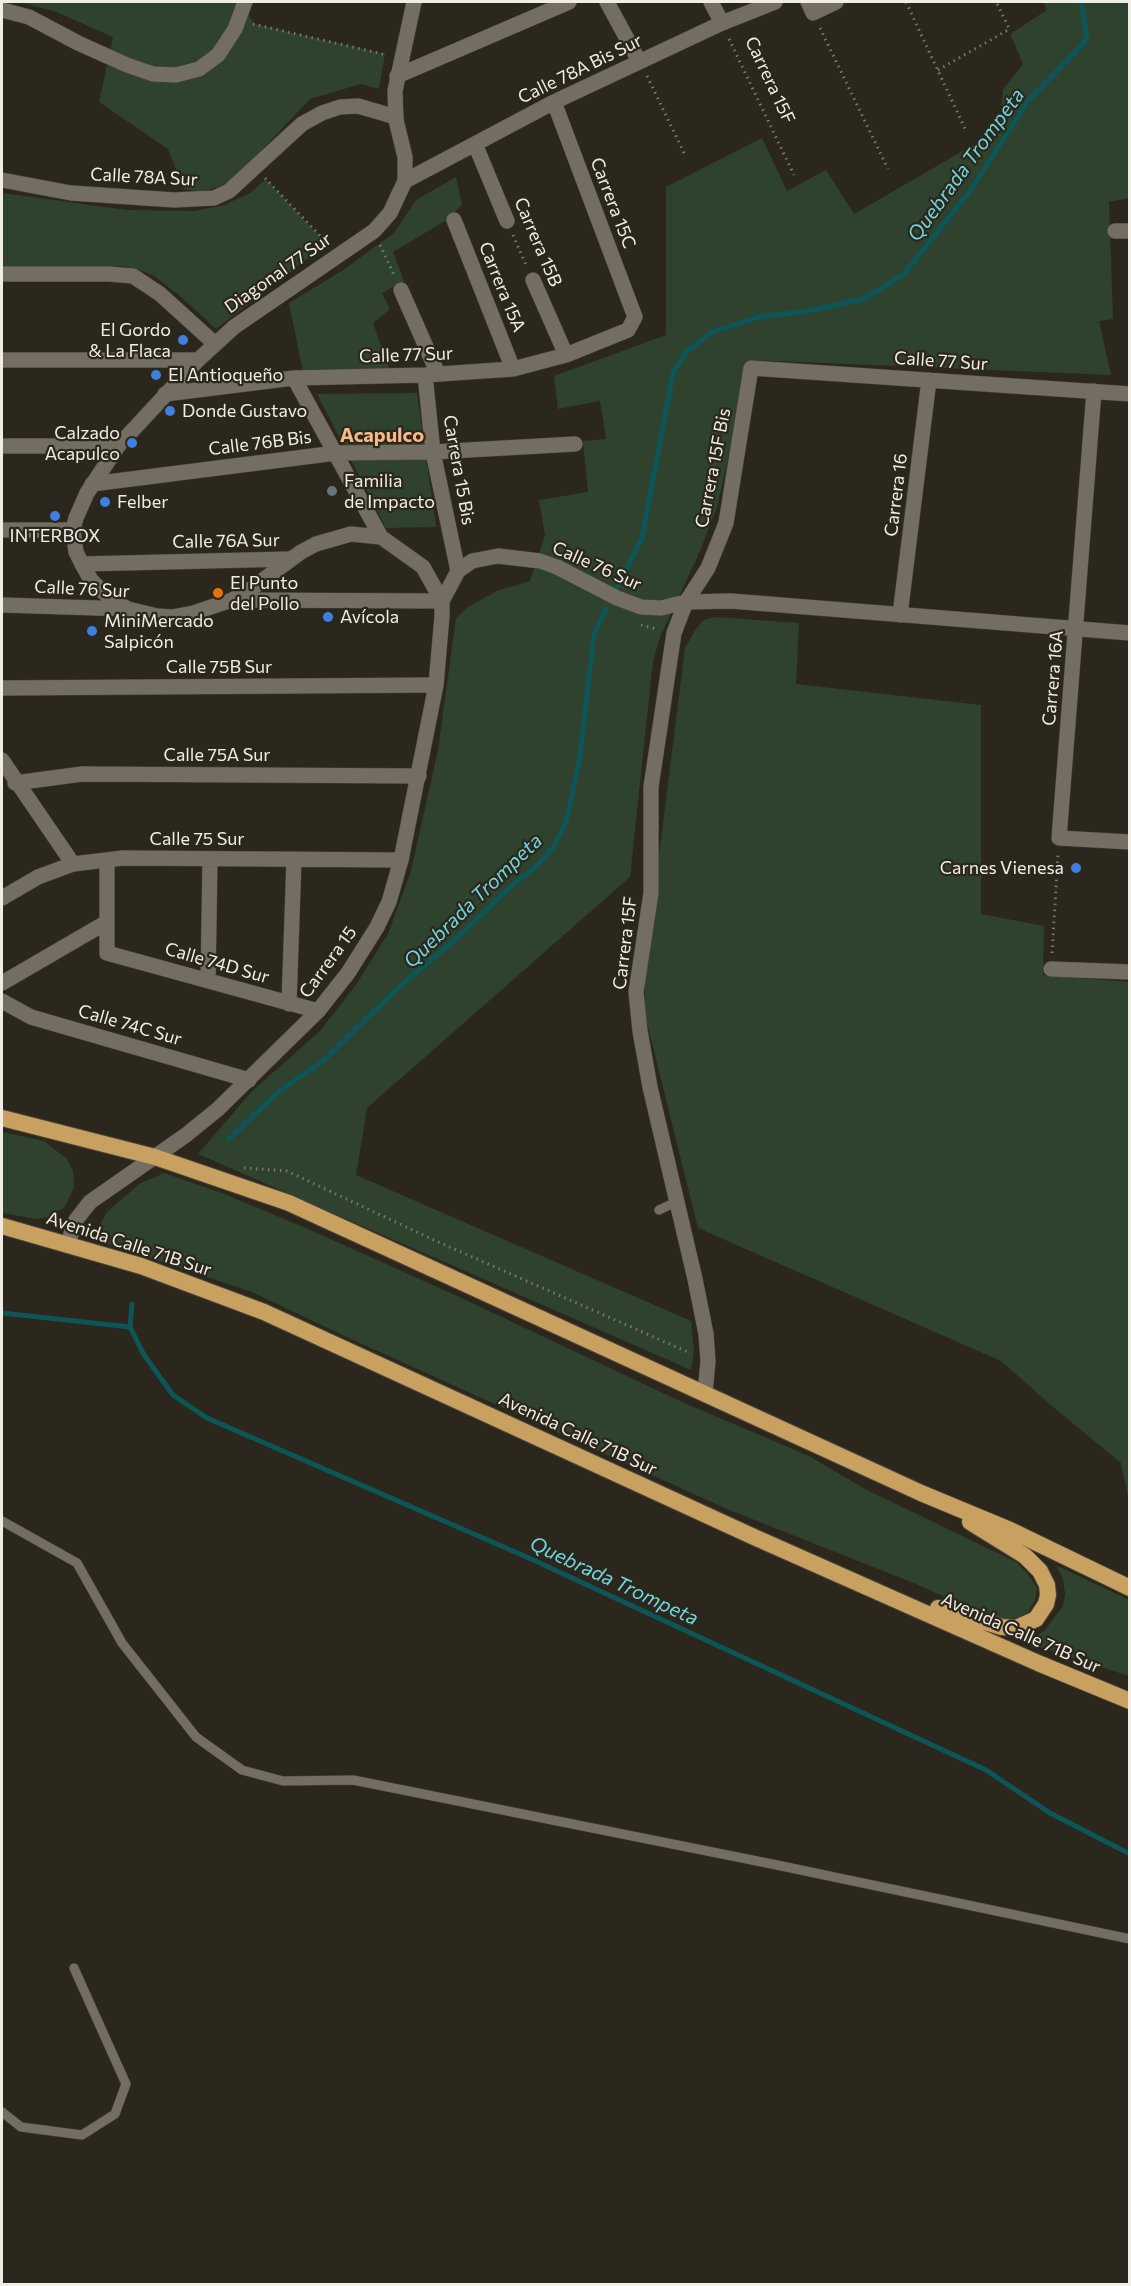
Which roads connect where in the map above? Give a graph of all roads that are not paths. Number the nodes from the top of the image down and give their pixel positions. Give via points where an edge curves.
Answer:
1 (245, 2) edge
2 (414, 2) edge
3 (569, 2) edge
4 (607, 2) edge
5 (711, 2) edge
6 (775, 2) edge
7 (836, 2) edge
8 (811, 7) edge
9 (2, 10) edge
10 (722, 23) junction
11 (639, 61) junction
12 (397, 76) junction
13 (554, 102) junction
14 (396, 117) junction
15 (475, 144) junction
16 (2, 180) edge
17 (405, 181) junction
18 (454, 220) dead end
19 (507, 221) road end
20 (2, 274) edge
21 (533, 280) road end
22 (400, 290) road end
23 (635, 317) joint
24 (214, 343) junction
25 (566, 355) junction
26 (2, 360) edge
27 (198, 360) junction
28 (751, 368) joint
29 (513, 369) junction
30 (431, 374) junction
31 (294, 378) junction
32 (930, 380) junction
33 (1094, 391) junction
34 (165, 394) junction
35 (1130, 394) edge
36 (575, 444) dead end
37 (2, 446) edge
38 (118, 446) junction
39 (433, 452) junction
40 (336, 453) junction
41 (92, 484) junction
42 (2, 530) edge
43 (73, 530) junction
44 (381, 537) junction
45 (289, 559) junction
46 (82, 564) junction
47 (458, 571) junction
48 (232, 600) junction
49 (442, 602) junction
50 (686, 602) junction
51 (2, 605) edge
52 (128, 609) junction
53 (900, 615) junction
54 (1076, 629) junction
55 (1130, 633) edge
56 (436, 685) junction
57 (2, 688) edge
58 (2, 760) edge
59 (419, 776) junction
60 (15, 783) junction
61 (1130, 842) edge
62 (210, 859) junction
63 (294, 859) junction
64 (107, 860) junction
65 (401, 860) junction
66 (74, 864) junction
67 (2, 897) edge
68 (107, 922) junction
69 (1051, 969) road end
70 (1130, 972) edge
71 (208, 981) junction
72 (2, 983) edge
73 (2, 1001) edge
74 (289, 1004) junction
75 (318, 1011) junction
76 (249, 1080) junction
77 (2, 1118) edge
78 (155, 1157) junction
79 (676, 1202) junction
80 (659, 1210) dead end
81 (2, 1226) edge
82 (68, 1243) junction
83 (705, 1393) junction
84 (921, 1493) junction
85 (2, 1521) edge
86 (860, 1583) junction
87 (1130, 1588) edge
88 (1130, 1701) edge
89 (1130, 1939) edge
90 (74, 1968) dead end
91 (2, 2112) edge

1 - 9 street via 226,46 209,63 188,73 164,76 127,65 29,17
2 - 12 street
3 - 12 street
4 - 11 street
5 - 10 street, Carrera 15F
6 - 10 street, Calle 78A Bis Sur
7 - 8 street
10 - 11 street, Calle 78A Bis Sur
11 - 13 street, Calle 78A Bis Sur
12 - 14 street
13 - 15 street, Calle 78A Bis Sur
13 - 23 street, Carrera 15C
14 - 16 street, Calle 78A Sur via 358,106 322,113 302,124 229,191 214,198 71,192
14 - 17 street via 405,156
15 - 17 street, Calle 78A Bis Sur
15 - 19 street, Carrera 15B
17 - 24 street, Diagonal 77 Sur via 396,203 374,231
18 - 29 street, Carrera 15A
20 - 24 street via 133,276 160,294
21 - 25 street, Carrera 15B
22 - 30 street, Carrera 15 Bis
23 - 25 street, Calle 77 Sur via 628,330
24 - 27 street, Diagonal 77 Sur
25 - 29 street, Calle 77 Sur
26 - 27 street
27 - 34 street, Diagonal 77 Sur
28 - 32 street, Calle 77 Sur
28 - 50 street, Carrera 15F Bis via 726,523 708,568
29 - 30 street, Calle 77 Sur
30 - 31 street, Calle 77 Sur
30 - 39 street, Carrera 15 Bis
31 - 34 street, Calle 77 Sur
31 - 40 street
32 - 33 street, Calle 77 Sur
32 - 53 street, Carrera 16
33 - 35 street, Calle 77 Sur
33 - 54 street, Carrera 16A
34 - 38 street, Diagonal 77 Sur
36 - 39 street, Calle 76B Bis
37 - 38 street
38 - 41 street, Diagonal 77 Sur
39 - 40 street, Calle 76B Bis
39 - 47 street, Carrera 15 Bis
40 - 41 street, Calle 76B Bis
40 - 44 street
41 - 43 street, Diagonal 77 Sur
42 - 43 street
43 - 46 street
44 - 45 street, Calle 76A Sur via 351,534 333,538
44 - 49 street, Calle 76A Sur via 423,567
45 - 46 street, Calle 76A Sur
45 - 48 street
46 - 52 street via 101,590
47 - 49 street
47 - 50 street, Calle 76 Sur via 472,561 498,556 540,561 641,607 661,608
48 - 49 street, Calle 76 Sur
48 - 52 street, Calle 76 Sur via 172,617
49 - 56 street, Carrera 15
50 - 53 street, Calle 76 Sur via 731,601
50 - 79 street, Carrera 15F via 674,633 651,787 651,893 636,992 650,1087
51 - 52 street, Calle 76 Sur
53 - 54 street, Calle 76 Sur
54 - 55 street, Calle 76 Sur
54 - 61 street, Carrera 16A via 1059,838
56 - 57 street, Calle 75B Sur
56 - 59 street, Carrera 15
58 - 60 street
59 - 60 street, Calle 75A Sur via 82,774
59 - 65 street, Carrera 15
60 - 66 street
62 - 63 street, Calle 75 Sur
62 - 64 street, Calle 75 Sur
62 - 71 street
63 - 65 street, Calle 75 Sur
63 - 74 street
64 - 66 street, Calle 75 Sur
64 - 68 street
65 - 75 street, Carrera 15 via 377,927
66 - 67 street, Calle 75 Sur via 38,877
68 - 71 street, Calle 74D Sur via 107,953
68 - 72 street
69 - 70 street
71 - 74 street, Calle 74D Sur
73 - 76 street, Calle 74C Sur via 31,1017
74 - 75 street, Calle 74D Sur
75 - 76 street, Carrera 15
76 - 78 street, Carrera 15 via 205,1120
77 - 78 highway
78 - 82 street, Carrera 15 via 90,1202 76,1221
78 - 83 highway via 289,1203
79 - 80 lane
79 - 83 street, Carrera 15F via 706,1334
81 - 82 highway, Avenida Calle 71B Sur
82 - 86 highway, Avenida Calle 71B Sur via 195,1284 264,1312
83 - 84 highway
84 - 86 highway via 1033,1563 1047,1586 1042,1613 1028,1624 1002,1627
84 - 87 highway
85 - 89 lane via 77,1563 122,1643 196,1737 242,1770 283,1781 353,1780
86 - 88 highway, Avenida Calle 71B Sur
90 - 91 lane via 126,2084 115,2114 82,2135 21,2127

